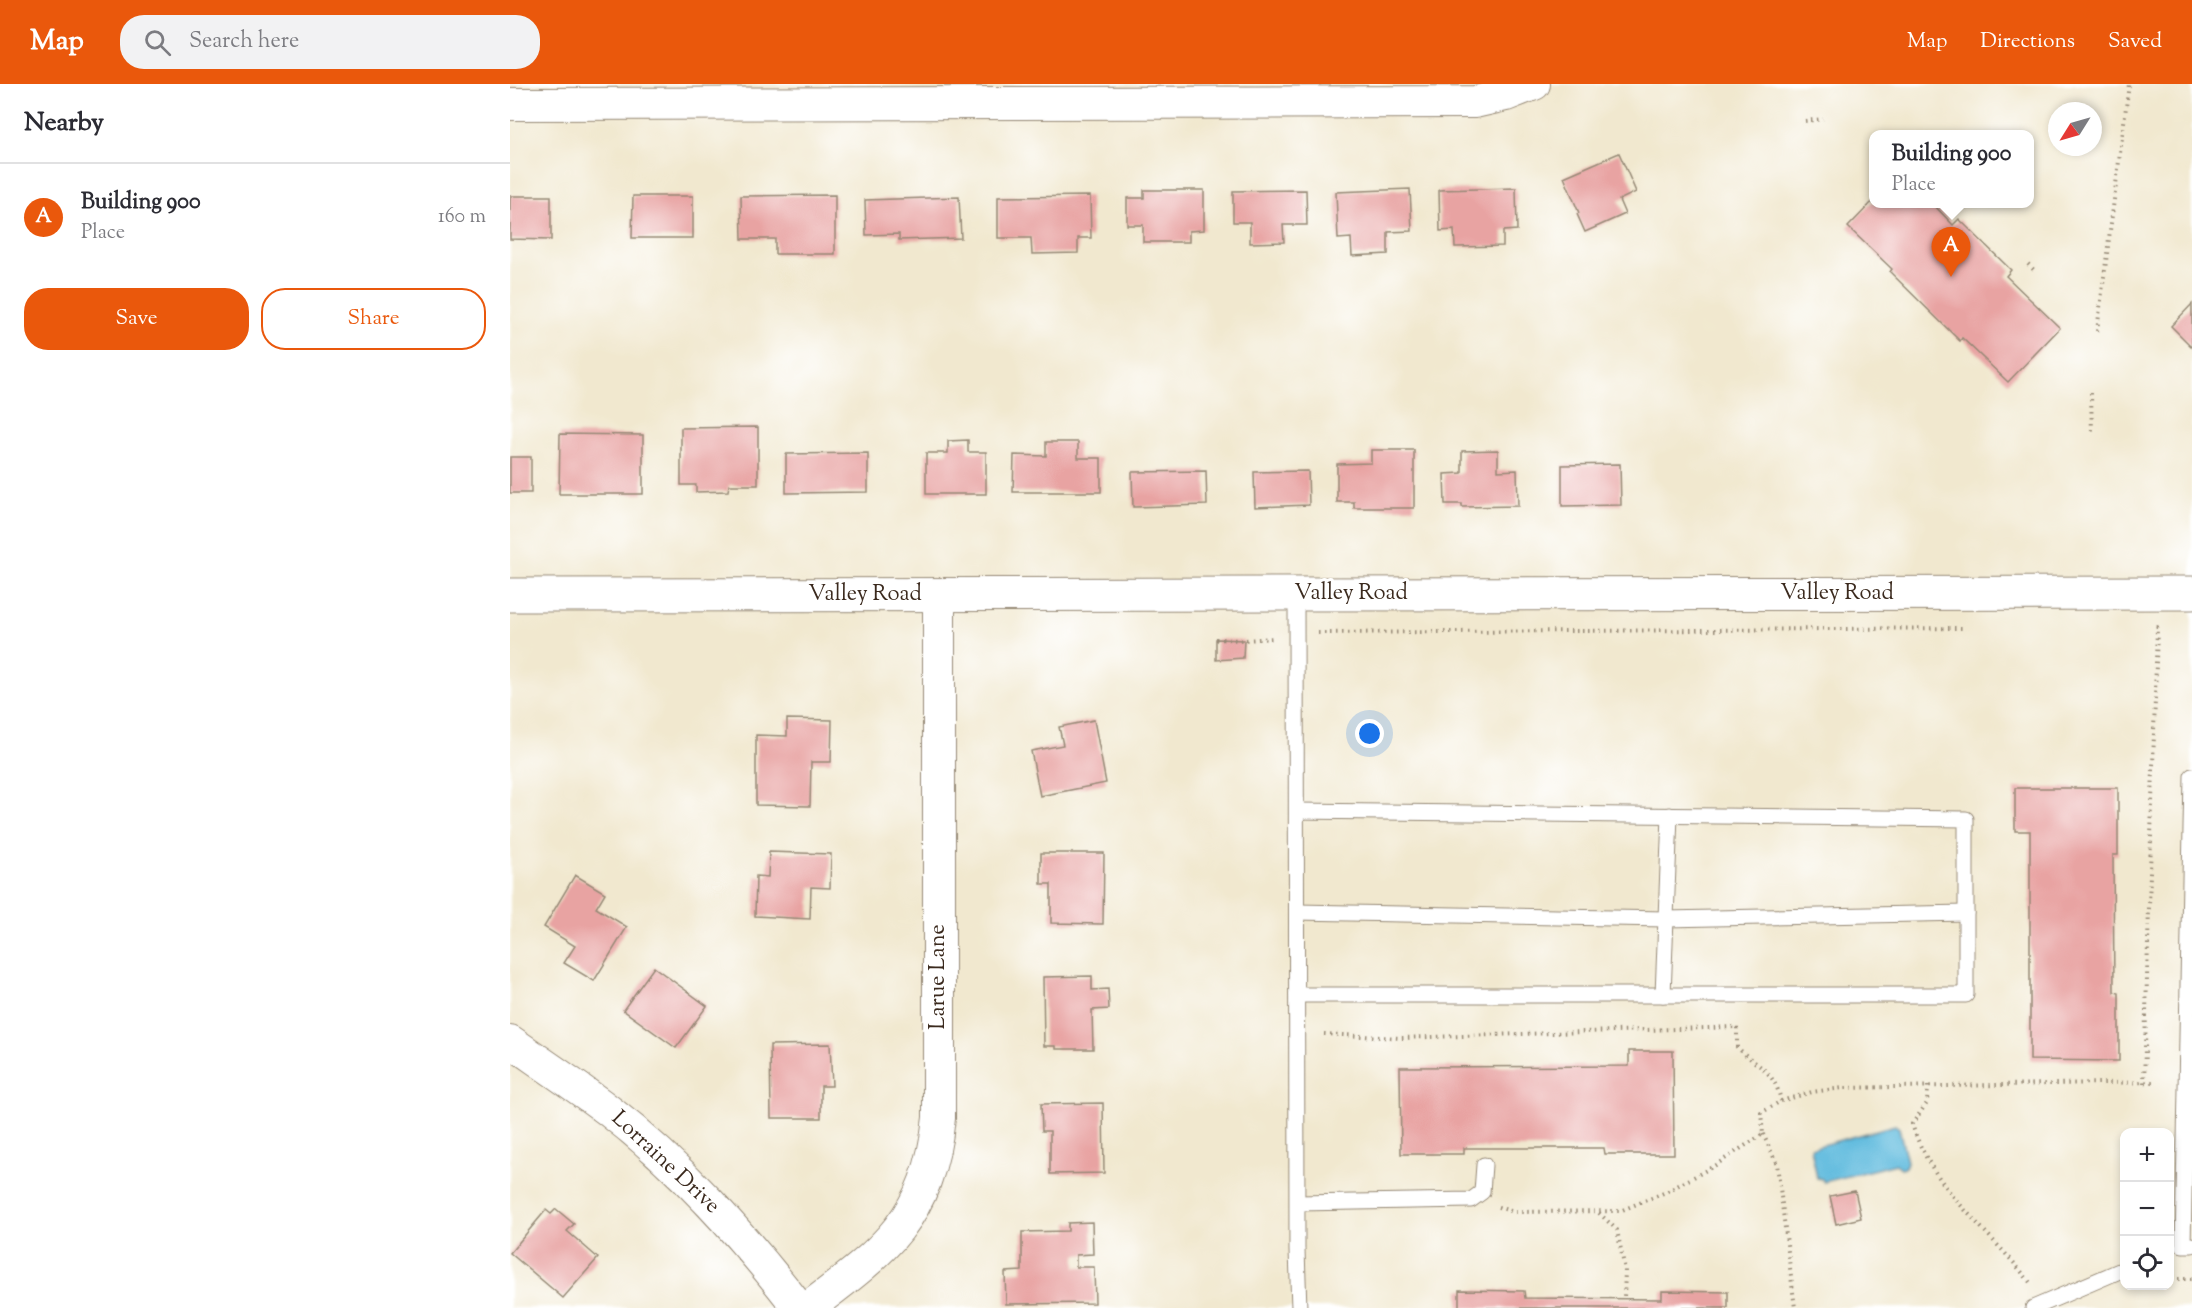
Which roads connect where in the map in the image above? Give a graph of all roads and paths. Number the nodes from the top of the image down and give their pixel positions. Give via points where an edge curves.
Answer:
1 (1534, 84) edge
2 (2129, 84) edge
3 (510, 104) edge
4 (1823, 119) dead end
5 (1805, 121) dead end
6 (2028, 264) dead end
7 (2034, 270) dead end
8 (2097, 331) dead end
9 (2091, 393) dead end
10 (2092, 434) dead end
11 (2192, 593) edge
12 (1296, 594) junction
13 (510, 595) edge
14 (939, 595) junction
15 (2145, 627) dead end
16 (1966, 628) dead end
17 (1296, 636) junction
18 (1216, 639) dead end
19 (2192, 776) edge
20 (1297, 811) junction
21 (1671, 815) junction
22 (2192, 827) edge
23 (1297, 912) junction
24 (1965, 912) junction
25 (1666, 919) junction
26 (1297, 995) junction
27 (1663, 995) junction
28 (1324, 1034) dead end
29 (510, 1041) edge
30 (2155, 1082) dead end
31 (2144, 1083) junction
32 (1928, 1086) junction
33 (1780, 1101) junction
34 (1763, 1134) junction
35 (1484, 1165) dead end
36 (1476, 1196) junction
37 (1298, 1203) junction
38 (1598, 1212) junction
39 (2181, 1247) edge
40 (2120, 1271) edge
41 (2178, 1279) dead end
42 (2192, 1279) edge
43 (1624, 1298) dead end
44 (2038, 1306) edge
45 (799, 1308) edge
46 (808, 1308) edge
47 (1299, 1308) edge
48 (1795, 1308) edge

1 - 3 street via 1475,102
2 - 8 path
4 - 5 path
6 - 7 path
9 - 10 path
11 - 12 street, Valley Road
12 - 14 street, Valley Road
12 - 17 lane
13 - 14 street, Valley Road
14 - 46 street, Larue Lane via 936,1146 912,1211 886,1245
15 - 31 path via 2157,627
16 - 17 path via 1330,632
17 - 18 path
17 - 20 lane
19 - 22 lane
20 - 21 lane
20 - 23 lane
21 - 24 lane via 1966,819
21 - 25 lane
22 - 39 lane
23 - 25 lane
23 - 26 lane
24 - 25 lane
24 - 27 lane via 1966,995
25 - 27 lane
26 - 27 lane
26 - 37 lane
28 - 33 path via 1400,1038 1737,1027 1737,1047 1767,1071 1777,1084
29 - 45 street, Lorraine Drive via 608,1110 656,1150 712,1205
30 - 31 path
31 - 32 path
32 - 33 path via 1843,1088
32 - 44 path via 1927,1103 1912,1124 1919,1145 1965,1210 2039,1294
33 - 34 path via 1761,1113
34 - 38 path via 1666,1192 1620,1211
34 - 48 path via 1777,1164
35 - 36 lane via 1482,1192
36 - 37 lane via 1471,1200
36 - 38 path via 1514,1212
37 - 47 lane
38 - 43 path via 1617,1230 1625,1270
40 - 44 lane
41 - 42 path

